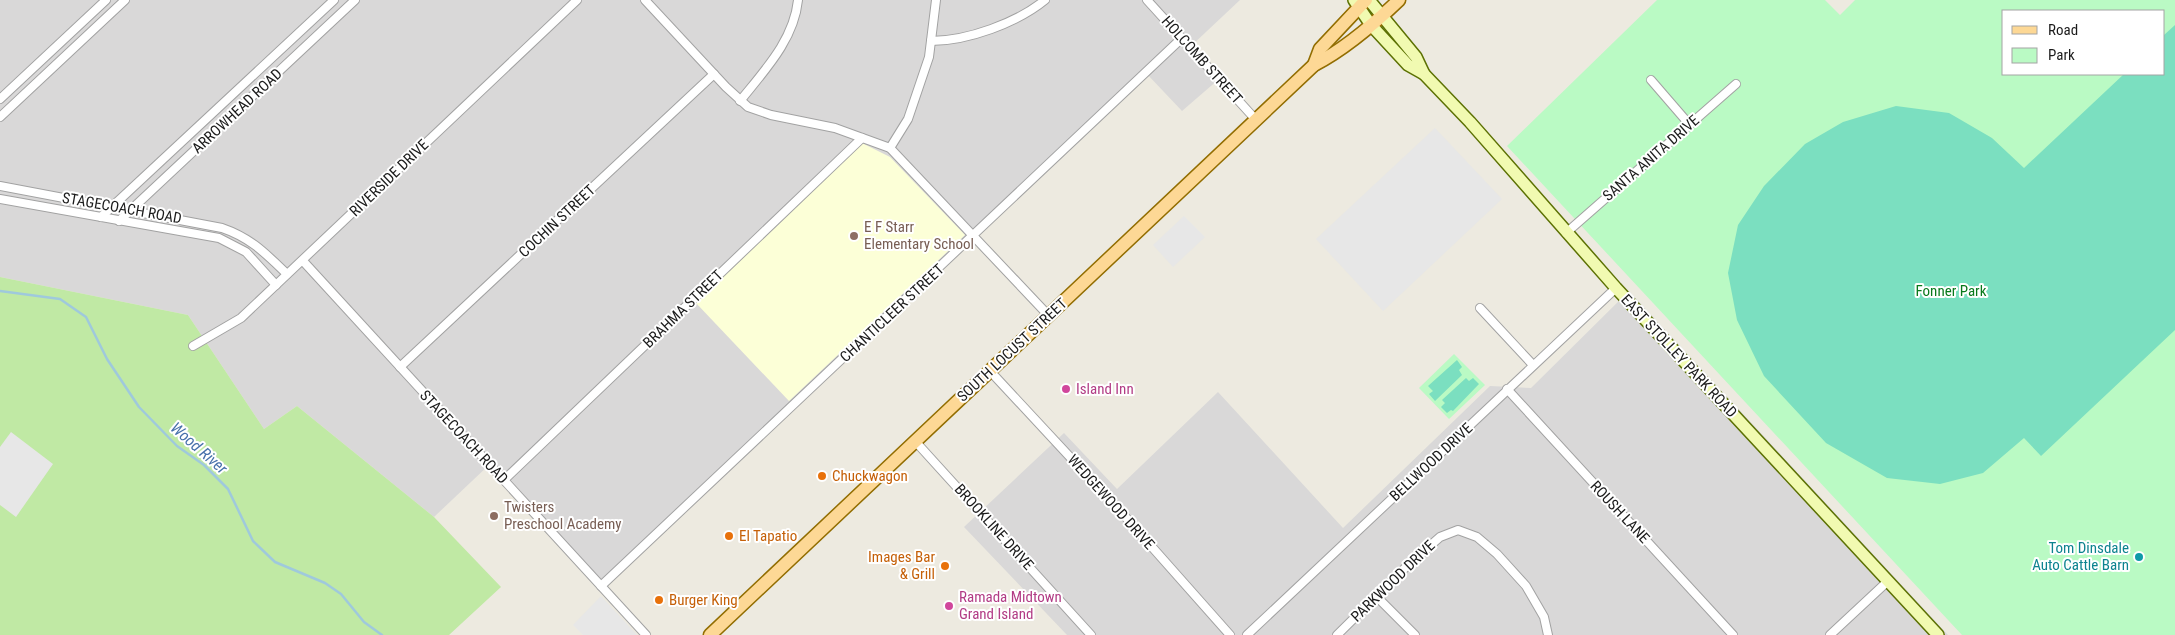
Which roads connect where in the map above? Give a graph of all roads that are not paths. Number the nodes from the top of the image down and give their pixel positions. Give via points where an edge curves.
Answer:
1 (106, 0) edge
2 (125, 0) edge
3 (334, 0) edge
4 (355, 0) edge
5 (576, 0) edge
6 (645, 0) edge
7 (798, 0) edge
8 (936, 0) edge
9 (1045, 0) edge
10 (1147, 0) edge
11 (1399, 0) edge
12 (1362, 2) edge
13 (1382, 16) junction
14 (1371, 25) junction
15 (1182, 38) junction
16 (931, 41) junction
17 (1314, 65) junction
18 (714, 74) junction
19 (1424, 74) junction
20 (1651, 80) dead end
21 (1736, 84) dead end
22 (0, 99) edge
23 (740, 100) junction
24 (0, 117) edge
25 (1257, 121) junction
26 (1690, 124) junction
27 (862, 138) junction
28 (890, 148) junction
29 (0, 186) edge
30 (0, 199) edge
31 (112, 207) junction
32 (131, 210) junction
33 (101, 217) junction
34 (119, 221) junction
35 (1566, 233) junction
36 (974, 235) junction
37 (303, 261) junction
38 (287, 274) junction
39 (276, 285) junction
40 (1616, 288) junction
41 (1480, 308) dead end
42 (1049, 316) junction
43 (193, 346) dead end
44 (1533, 365) junction
45 (400, 367) junction
46 (990, 371) junction
47 (1507, 389) junction
48 (915, 441) junction
49 (504, 480) junction
50 (1888, 581) junction
51 (602, 586) junction
52 (1377, 597) junction
53 (646, 635) edge
54 (710, 635) edge
55 (1091, 635) edge
56 (1230, 635) edge
57 (1247, 635) edge
58 (1337, 635) edge
59 (1415, 635) edge
60 (1548, 635) edge
61 (1733, 635) edge
62 (1830, 635) edge
63 (1938, 635) edge

1 - 22 street
2 - 24 street
3 - 31 street, ARROWHEAD ROAD
4 - 32 street, ARROWHEAD ROAD
5 - 37 street, RIVERSIDE DRIVE
6 - 18 street
7 - 23 street via 789,31 777,54
8 - 16 street
9 - 16 street via 1010,22 972,35
10 - 15 street, HOLCOMB STREET
11 - 13 main road, SOUTH LOCUST STREET
12 - 13 street, EAST STOLLEY PARK ROAD
12 - 14 street, EAST STOLLEY PARK ROAD
12 - 17 main road, SOUTH LOCUST STREET via 1320,48
13 - 14 main road, SOUTH LOCUST STREET
13 - 19 street, EAST STOLLEY PARK ROAD via 1416,56
14 - 17 main road, SOUTH LOCUST STREET
14 - 19 street, EAST STOLLEY PARK ROAD via 1408,65
15 - 25 street, HOLCOMB STREET
15 - 36 street, CHANTICLEER STREET
16 - 28 street via 929,57 908,119
17 - 25 main road, SOUTH LOCUST STREET
18 - 23 street
18 - 45 street, COCHIN STREET
19 - 35 street, EAST STOLLEY PARK ROAD
20 - 26 street
21 - 26 street, SANTA ANITA DRIVE
23 - 27 street via 748,107 771,115 835,128
25 - 42 main road, SOUTH LOCUST STREET
26 - 35 street, SANTA ANITA DRIVE
27 - 28 street
27 - 49 street, BRAHMA STREET
28 - 36 street
29 - 31 street, STAGECOACH ROAD
30 - 33 street, STAGECOACH ROAD
31 - 32 street, STAGECOACH ROAD
31 - 33 street, ARROWHEAD ROAD
32 - 34 street, ARROWHEAD ROAD
32 - 38 street, STAGECOACH ROAD via 204,223 240,234
33 - 34 street, STAGECOACH ROAD
34 - 39 street, STAGECOACH ROAD via 219,238 246,252
35 - 40 street, EAST STOLLEY PARK ROAD
36 - 42 street
36 - 51 street, CHANTICLEER STREET
37 - 38 street, RIVERSIDE DRIVE
37 - 45 street, STAGECOACH ROAD
38 - 39 street, RIVERSIDE DRIVE
39 - 43 street, RIVERSIDE DRIVE via 241,318
40 - 44 street, BELLWOOD DRIVE
40 - 50 street, EAST STOLLEY PARK ROAD
41 - 44 street
42 - 46 main road, SOUTH LOCUST STREET
44 - 47 street, BELLWOOD DRIVE
45 - 49 street, STAGECOACH ROAD
46 - 48 main road, SOUTH LOCUST STREET
46 - 56 street, WEDGEWOOD DRIVE
47 - 57 street, BELLWOOD DRIVE
47 - 61 street, ROUSH LANE
48 - 54 main road, SOUTH LOCUST STREET
48 - 55 street, BROOKLINE DRIVE
49 - 51 street, STAGECOACH ROAD
50 - 62 street
50 - 63 street, EAST STOLLEY PARK ROAD
51 - 53 street, STAGECOACH ROAD
52 - 58 street, PARKWOOD DRIVE
52 - 59 street
52 - 60 street, PARKWOOD DRIVE via 1440,537 1458,530 1477,537 1526,586 1544,617

